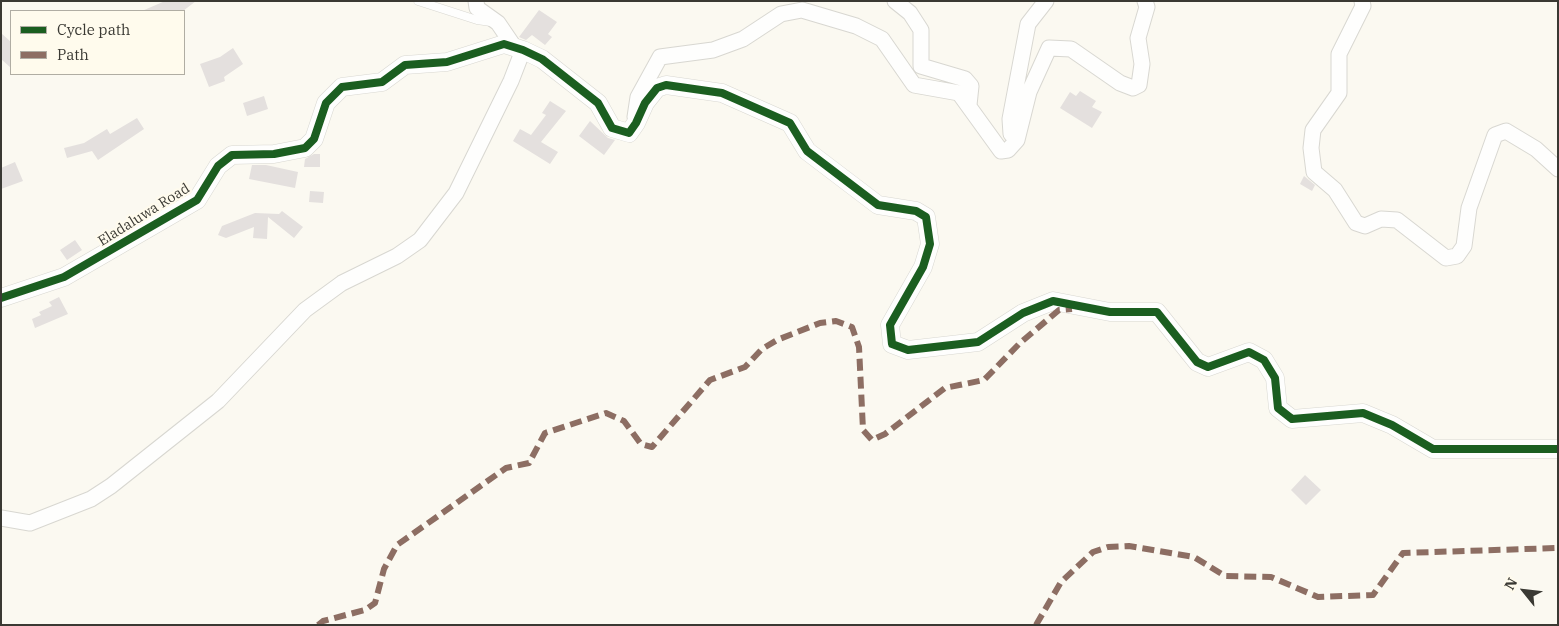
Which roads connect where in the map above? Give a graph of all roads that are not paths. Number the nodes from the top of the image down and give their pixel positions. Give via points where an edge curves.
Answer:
1 (418, 1) edge
2 (476, 1) edge
3 (895, 1) edge
4 (1046, 1) edge
5 (1145, 1) edge
6 (1362, 1) edge
7 (498, 23) junction
8 (519, 49) junction
9 (969, 105) junction
10 (636, 123) junction
11 (1016, 140) junction
12 (1558, 169) edge
13 (1, 298) edge
14 (1558, 449) edge
15 (1, 518) edge

1 - 7 lane via 477,20
2 - 7 street via 477,8
3 - 9 street via 910,13 920,30 922,66 964,79 971,86
4 - 11 street via 1028,24 1010,120 1011,134
5 - 11 street via 1147,7 1138,38 1142,64 1139,84 1133,88 1120,83 1071,49 1050,48 1029,92
6 - 12 street via 1363,6 1339,54 1339,93 1314,130 1311,148 1314,172 1335,190 1356,223 1365,226 1381,219 1397,220 1446,258 1457,256 1464,246 1469,208 1496,135 1506,131 1536,149
7 - 8 street
8 - 10 street, Eladaluwa Road via 542,59 598,103 612,128 628,133
8 - 13 street, Eladaluwa Road via 504,44 447,62 405,65 382,82 342,87 326,103 314,139 305,148 274,154 232,156 218,166 198,200 64,277
8 - 15 street via 511,81 456,193 420,240 397,256 342,283 305,310 218,401 92,499 30,523
9 - 10 street via 958,93 914,86 882,39 856,26 802,10 781,14 743,39 713,50 660,57 638,98
9 - 11 street via 1001,151 1008,150
10 - 14 street via 645,103 657,88 666,85 722,93 790,123 807,151 878,205 916,211 926,217 930,244 923,267 890,325 892,344 908,350 978,342 1023,313 1053,301 1110,312 1157,312 1197,362 1208,367 1249,352 1264,360 1275,378 1278,408 1292,419 1363,413 1434,449

